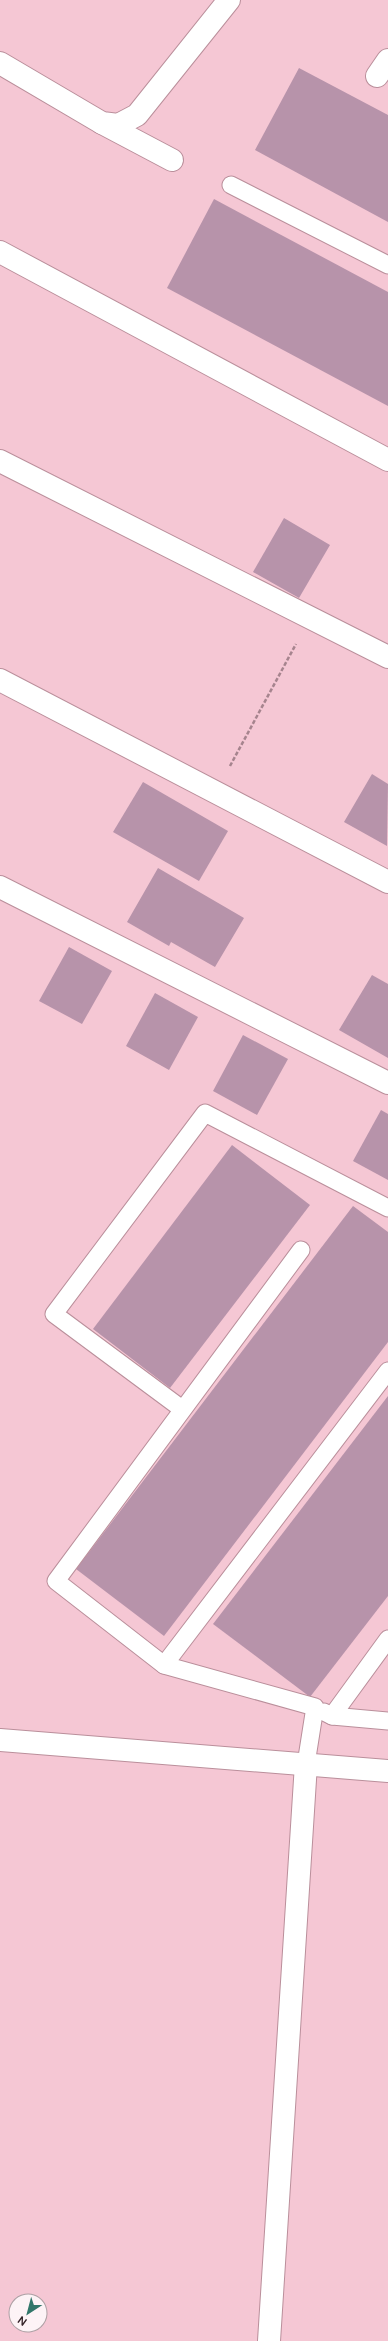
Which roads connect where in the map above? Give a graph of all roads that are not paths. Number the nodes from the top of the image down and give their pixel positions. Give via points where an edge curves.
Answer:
1 (229, 0) edge
2 (0, 63) edge
3 (102, 123) junction
4 (172, 160) dead end
5 (231, 185) dead end
6 (0, 252) edge
7 (388, 265) edge
8 (388, 460) edge
9 (0, 461) edge
10 (388, 657) edge
11 (0, 680) edge
12 (388, 882) edge
13 (0, 887) edge
14 (388, 1083) edge
15 (388, 1208) edge
16 (300, 1250) dead end
17 (388, 1371) edge
18 (182, 1409) junction
19 (388, 1639) edge
20 (164, 1665) junction
21 (315, 1707) junction
22 (332, 1716) junction
23 (388, 1721) edge
24 (0, 1740) edge
25 (306, 1764) junction
26 (388, 1771) edge
27 (269, 2341) edge

1 - 3 street via 137,115 118,125
2 - 3 street
3 - 4 street
5 - 7 lane
6 - 8 street
9 - 10 street
11 - 12 street
13 - 14 street
15 - 18 lane via 205,1113 54,1314
16 - 18 lane
17 - 20 lane
18 - 20 lane via 56,1581
19 - 22 lane
20 - 21 lane
21 - 22 lane
21 - 25 lane
22 - 23 lane
24 - 25 street
25 - 26 street
25 - 27 street

